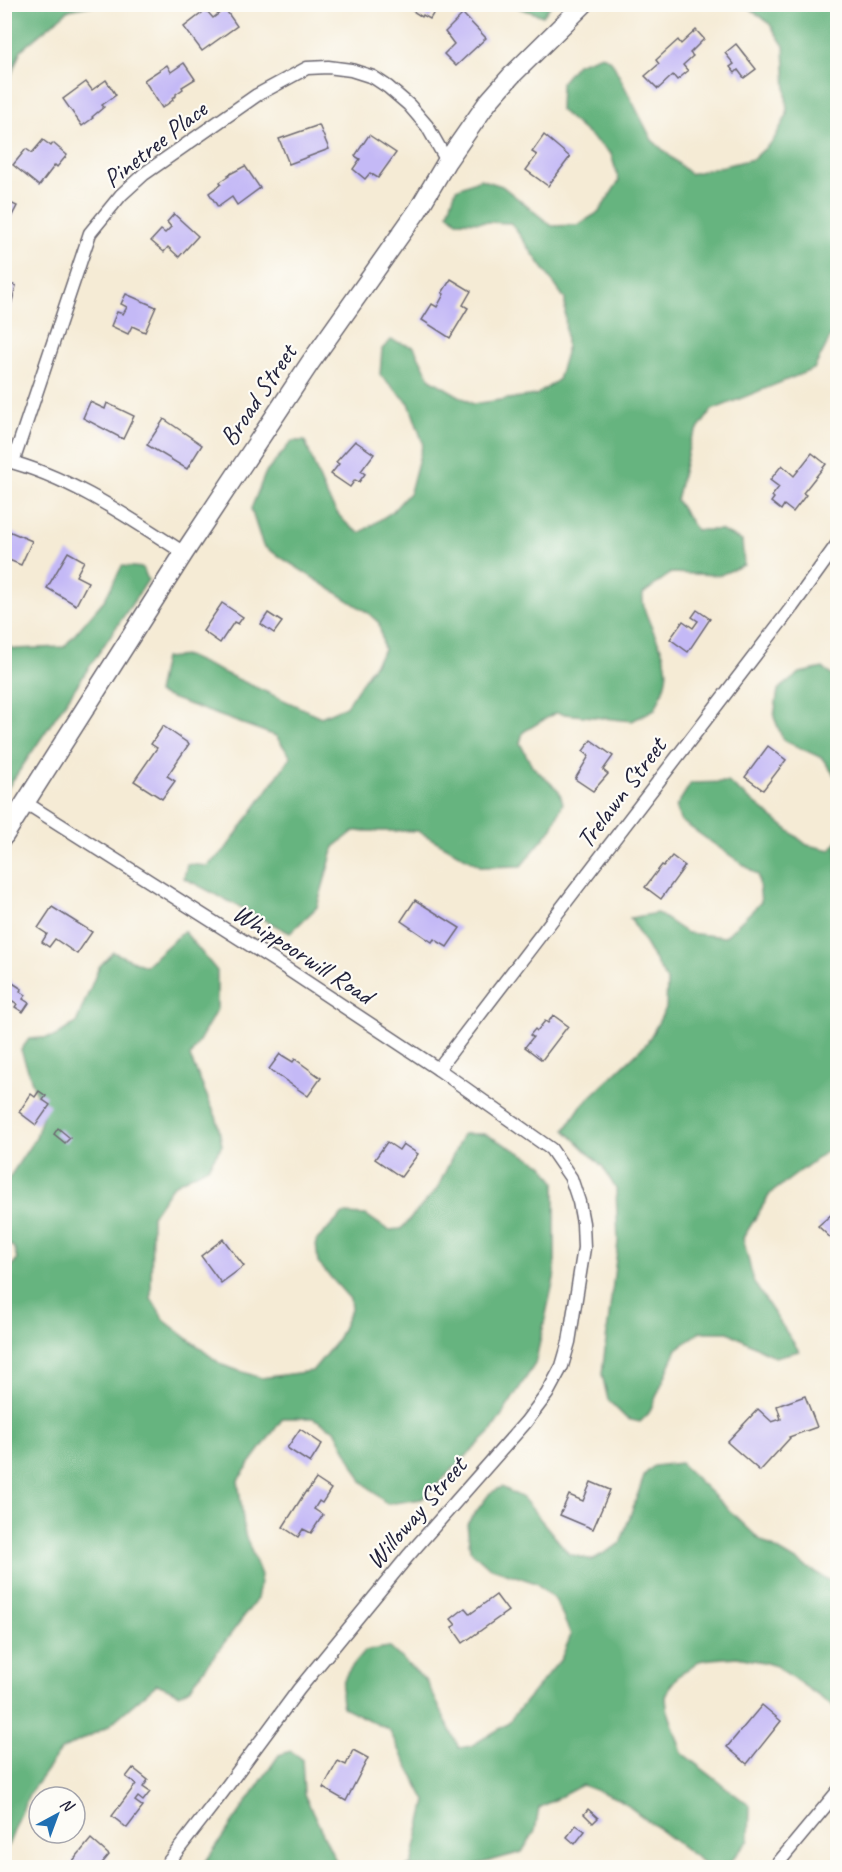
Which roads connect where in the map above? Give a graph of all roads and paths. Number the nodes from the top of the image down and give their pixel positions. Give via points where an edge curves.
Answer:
1 (584, 4) edge
2 (447, 161) junction
3 (9, 461) edge
4 (837, 543) edge
5 (184, 553) junction
6 (26, 803) junction
7 (4, 836) edge
8 (438, 1069) junction
9 (551, 1149) joint
10 (837, 1791) edge
11 (164, 1868) edge
12 (774, 1868) edge

1 - 2 street, Broad Street via 488,102
2 - 3 street, Pinetree Place via 427,126 409,105 373,77 351,69 307,68 257,95 144,174 90,233
2 - 5 street, Broad Street via 418,210
3 - 5 street via 69,484
4 - 8 street, Trelawn Street
5 - 6 street, Broad Street
6 - 7 street, Broad Street
6 - 8 street, Whippoorwill Road
8 - 9 street, Whippoorwill Road
9 - 11 street, Willoway Street via 571,1178 579,1202 584,1248 569,1342 547,1394 299,1689
10 - 12 street

